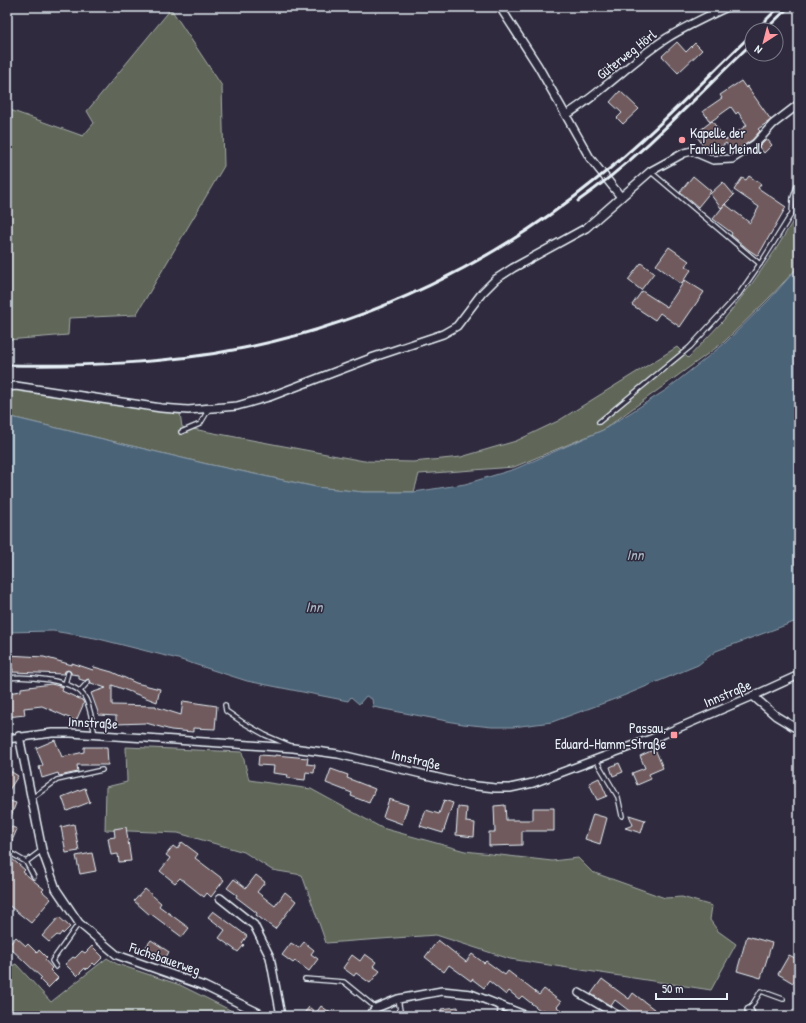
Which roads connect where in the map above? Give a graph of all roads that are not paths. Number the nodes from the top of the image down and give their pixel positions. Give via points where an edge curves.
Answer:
1 (500, 7) edge
2 (727, 7) edge
3 (799, 104) edge
4 (566, 115) junction
5 (651, 171) junction
6 (799, 180) edge
7 (621, 197) junction
8 (760, 264) junction
9 (7, 387) edge
10 (209, 409) junction
11 (599, 422) dead end
12 (182, 432) dead end
13 (68, 673) dead end
14 (799, 675) edge
15 (7, 678) edge
16 (88, 682) dead end
17 (65, 684) junction
18 (80, 691) junction
19 (753, 696) junction
20 (225, 705) dead end
21 (799, 730) edge
22 (95, 735) junction
23 (19, 736) junction
24 (7, 738) edge
25 (293, 748) junction
26 (596, 760) junction
27 (102, 770) dead end
28 (32, 798) junction
29 (622, 816) dead end
30 (42, 850) junction
31 (7, 851) edge
32 (26, 862) junction
33 (34, 877) dead end
34 (220, 898) dead end
35 (79, 923) junction
36 (56, 967) dead end
37 (305, 979) dead end
38 (579, 993) dead end
39 (398, 999) junction
40 (783, 999) dead end
41 (501, 1006) junction
42 (376, 1008) junction
43 (750, 1013) edge
44 (262, 1016) edge
45 (281, 1016) edge
46 (369, 1016) edge
47 (401, 1016) edge
48 (499, 1016) edge
49 (527, 1016) edge
50 (619, 1016) edge

1 - 4 street
2 - 4 street, Güterweg Hörl via 666,39 580,107
3 - 5 street via 773,124 755,144 732,159 713,160 692,151
4 - 7 street via 590,158
5 - 7 street
5 - 8 lane
6 - 8 lane via 793,198 792,213
7 - 10 street via 586,228 496,279 457,326 443,334 269,397 237,406
8 - 11 lane via 739,294 701,336
9 - 10 street via 16,386 161,408
10 - 12 lane via 200,424
13 - 17 lane
14 - 19 street, Innstraße
15 - 17 lane via 42,678
16 - 18 lane
17 - 18 lane
18 - 22 lane via 87,701
19 - 21 street via 776,716
19 - 26 street, Innstraße
20 - 25 lane via 226,711 242,722
22 - 23 street, Innstraße via 52,733
22 - 25 street, Innstraße
23 - 24 street, Innstraße
23 - 28 street, Fuchsbauerweg
25 - 26 street, Innstraße via 338,754 468,785 495,788 533,783
26 - 29 lane via 618,797
27 - 28 lane via 57,780
28 - 30 street, Fuchsbauerweg
30 - 32 lane
30 - 35 street, Fuchsbauerweg via 56,889
31 - 32 lane
32 - 33 lane
34 - 45 street via 254,925 270,958
35 - 36 lane via 52,962
35 - 44 street, Fuchsbauerweg via 117,955 204,986
37 - 42 lane via 344,982
38 - 50 street
39 - 41 street via 442,991 471,994
39 - 42 street
39 - 47 lane
40 - 43 lane via 761,991
41 - 48 lane
41 - 49 street
42 - 46 street

